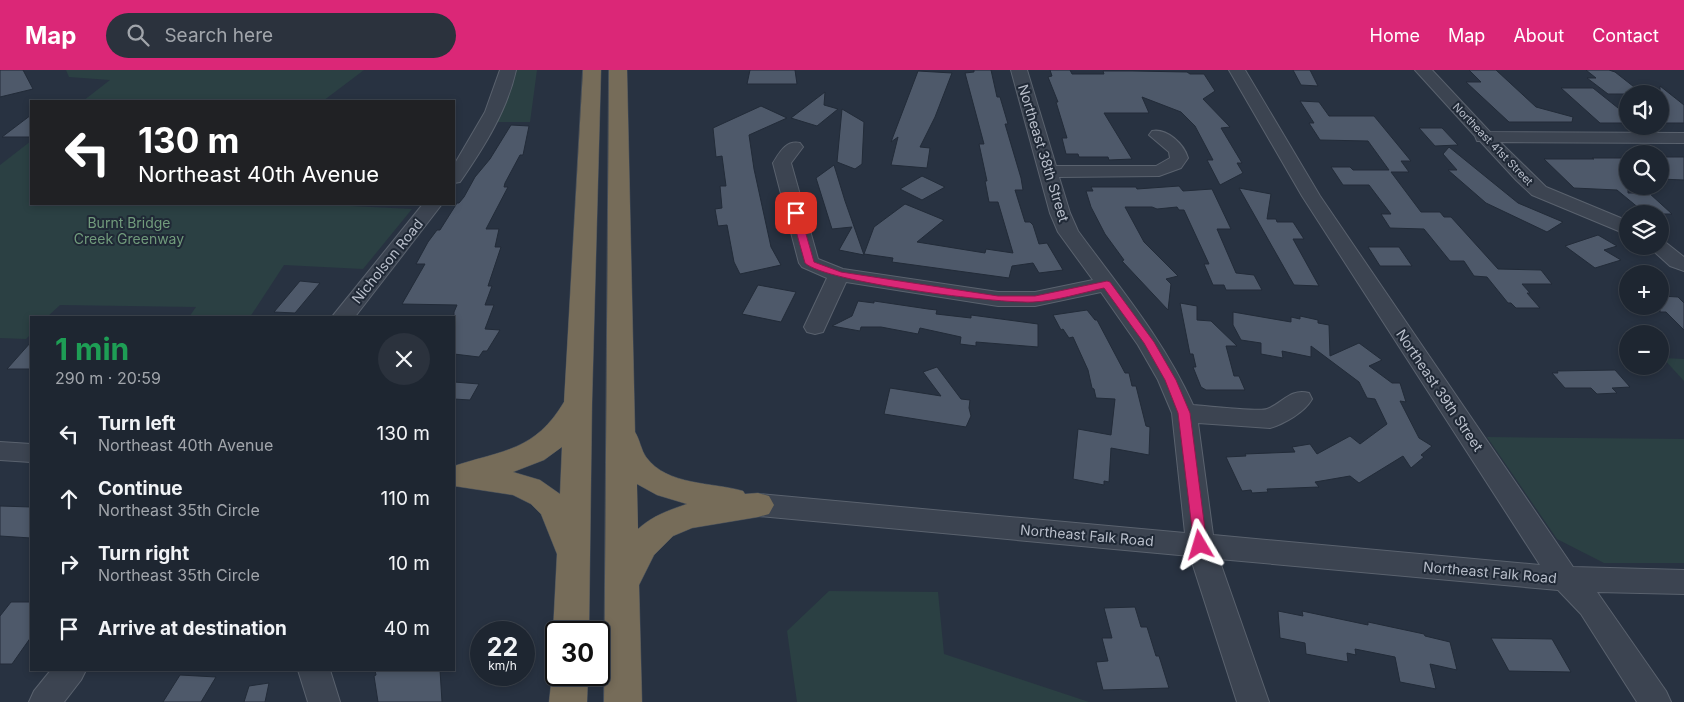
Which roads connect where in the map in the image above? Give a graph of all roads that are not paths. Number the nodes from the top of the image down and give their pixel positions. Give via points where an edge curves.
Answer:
1 (508, 70) edge
2 (592, 70) edge
3 (618, 70) edge
4 (1019, 70) edge
5 (1237, 70) edge
6 (1423, 70) edge
7 (1158, 135) dead end
8 (1483, 137) junction
9 (1684, 138) edge
10 (794, 147) dead end
11 (1048, 172) junction
12 (455, 176) edge
13 (432, 205) edge
14 (1619, 224) edge
15 (1669, 255) edge
16 (1684, 265) edge
17 (839, 275) junction
18 (1107, 284) junction
19 (344, 316) edge
20 (815, 327) dead end
21 (1300, 399) dead end
22 (578, 403) junction
23 (1184, 413) junction
24 (622, 436) junction
25 (0, 451) edge
26 (30, 453) edge
27 (456, 476) edge
28 (758, 505) junction
29 (1200, 545) junction
30 (574, 559) junction
31 (1565, 579) junction
32 (1684, 582) edge
33 (623, 583) junction
34 (571, 621) edge
35 (69, 671) edge
36 (314, 671) edge
37 (569, 686) edge
38 (45, 702) edge
39 (324, 702) edge
40 (568, 702) edge
41 (623, 702) edge
42 (1252, 702) edge
43 (1655, 702) edge

1 - 12 street via 496,104
2 - 22 highway
3 - 24 highway
4 - 11 street, Northeast 38th Street
5 - 31 street, Northeast 39th Street via 1312,196
6 - 8 street, Northeast 41st Street
7 - 11 street via 1177,150 1179,158 1175,164 1159,171
8 - 9 street
8 - 14 street, Northeast 41st Street via 1539,191
10 - 17 street via 782,163 810,263
11 - 18 street, Northeast 38th Street via 1068,232
13 - 19 street, Nicholson Road
15 - 16 street
17 - 18 street via 998,299 1035,299
17 - 20 street
18 - 23 street, Northeast 38th Street via 1148,342
21 - 23 street via 1270,418
22 - 27 highway via 554,437 532,453
22 - 30 highway
23 - 29 street, Northeast 38th Street
24 - 28 highway via 636,467 658,482 687,492
24 - 33 highway
25 - 26 street
27 - 30 highway via 519,484 543,495 560,518
28 - 29 street, Northeast Falk Road
28 - 33 highway via 700,513 675,521 651,536
29 - 31 street, Northeast Falk Road
29 - 42 street, Northeast 38th Street
30 - 34 highway
31 - 32 street, Northeast Falk Road
31 - 43 street, Northeast 39th Street via 1592,604
33 - 41 highway
35 - 38 street
36 - 39 street
37 - 40 highway

